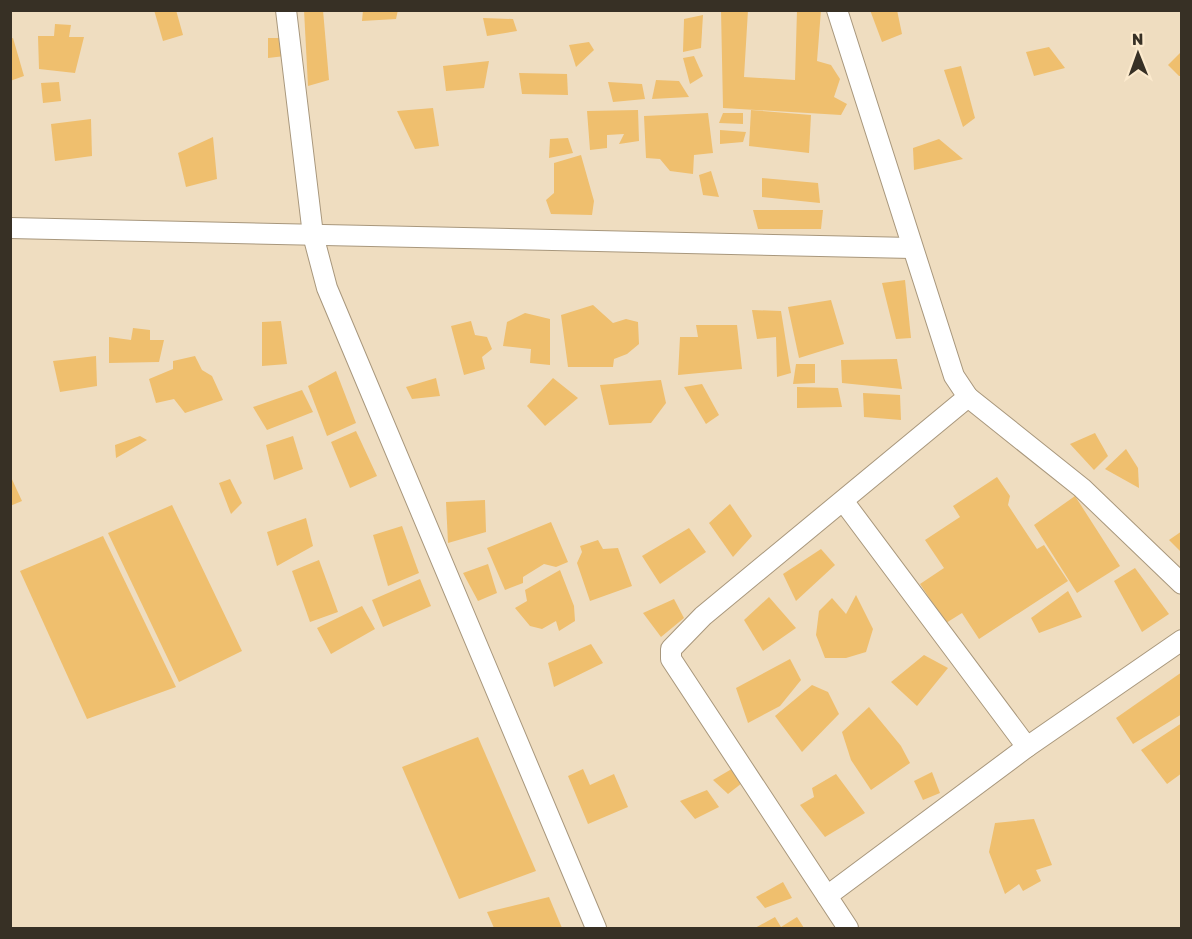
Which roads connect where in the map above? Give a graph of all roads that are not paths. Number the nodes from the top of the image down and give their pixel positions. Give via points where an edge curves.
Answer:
1 (286, 10) edge
2 (837, 10) edge
3 (10, 228) edge
4 (313, 235) junction
5 (912, 248) junction
6 (968, 397) junction
7 (844, 502) junction
8 (1182, 584) edge
9 (1182, 640) edge
10 (1027, 747) junction
11 (827, 896) junction
12 (596, 928) edge
13 (848, 928) edge

1 - 4 street
2 - 5 street
3 - 4 street
4 - 5 street
4 - 12 street via 327,288
5 - 6 street via 954,376
6 - 7 street
6 - 8 street via 1082,488
7 - 10 street
7 - 11 street via 703,616 671,649 670,659
9 - 10 street
10 - 11 street
11 - 13 street

